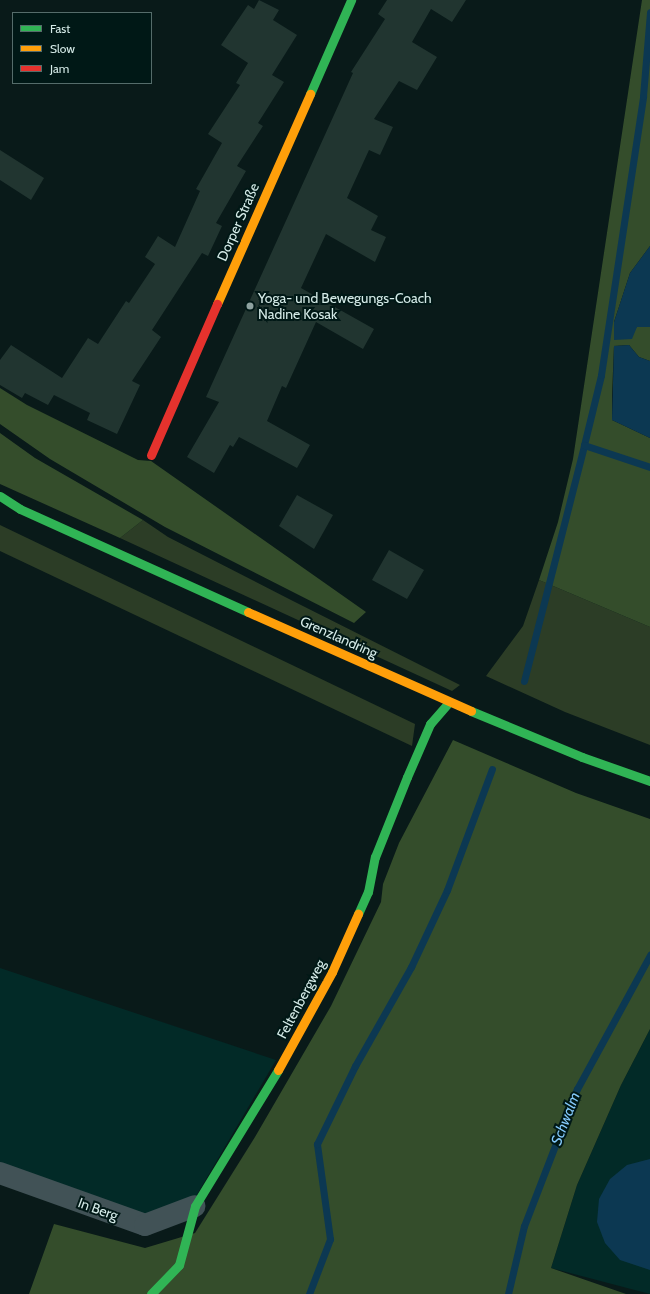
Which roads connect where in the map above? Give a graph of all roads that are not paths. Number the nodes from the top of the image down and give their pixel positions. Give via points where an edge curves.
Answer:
1 (351, 0) edge
2 (151, 455) dead end
3 (0, 496) edge
4 (0, 503) edge
5 (20, 509) junction
6 (449, 702) junction
7 (650, 782) edge
8 (0, 1174) edge
9 (195, 1206) junction
10 (151, 1294) edge

1 - 2 street, Dorper Straße
3 - 5 street, Grenzlandring
4 - 5 street, Grenzlandring
5 - 6 street, Grenzlandring
6 - 7 street, Grenzlandring
6 - 9 street, Feltenbergweg via 430,724 407,776 376,857 368,892 332,972 283,1062
8 - 9 street, In Berg via 144,1225
9 - 10 street, Feltenbergweg via 179,1265

